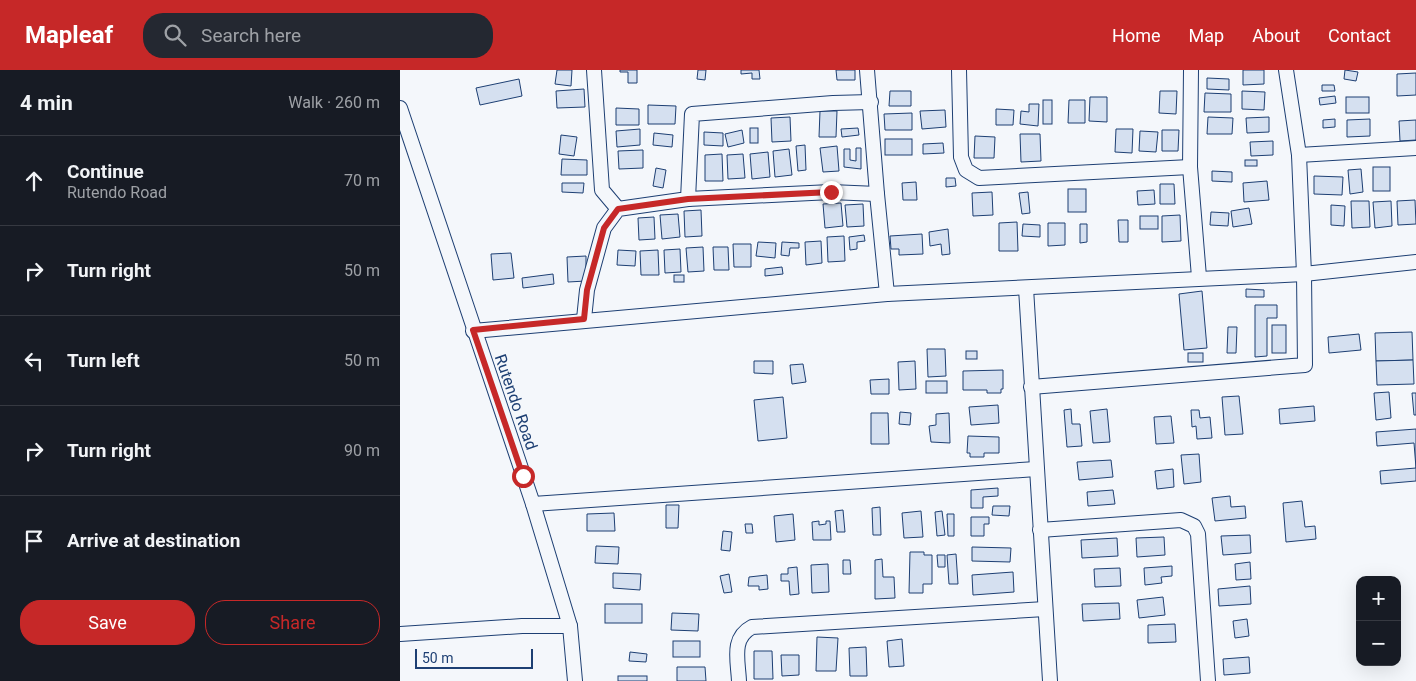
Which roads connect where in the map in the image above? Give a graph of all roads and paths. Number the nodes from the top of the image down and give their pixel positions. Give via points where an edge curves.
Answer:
1 (594, 70) edge
2 (867, 70) edge
3 (959, 70) edge
4 (1191, 70) edge
5 (1286, 70) edge
6 (871, 102) junction
7 (400, 108) edge
8 (1416, 148) edge
9 (1299, 154) junction
10 (1190, 167) junction
11 (877, 194) junction
12 (688, 199) junction
13 (618, 209) junction
14 (1416, 262) edge
15 (1304, 274) junction
16 (1199, 277) junction
17 (1026, 288) junction
18 (888, 294) junction
19 (584, 319) junction
20 (473, 330) junction
21 (1031, 387) junction
22 (1036, 469) junction
23 (533, 504) junction
24 (1040, 530) junction
25 (1045, 609) junction
26 (570, 626) junction
27 (400, 634) edge
28 (575, 681) edge
29 (739, 681) edge
30 (1050, 681) edge
31 (1208, 681) edge

1 - 13 street via 602,190
2 - 6 street
3 - 10 street via 961,157 966,170 979,178
4 - 10 street
5 - 9 street
6 - 11 street
6 - 12 street via 692,114
7 - 20 street, Rutendo Road
8 - 9 street
9 - 15 street
10 - 16 street
11 - 12 street via 831,192
11 - 18 street
12 - 13 street
13 - 19 street via 604,228 587,290
14 - 15 street
15 - 16 street
15 - 21 street via 1305,365
16 - 17 street
17 - 18 street
17 - 21 street
18 - 19 street
19 - 20 street
20 - 23 street, Rutendo Road
21 - 22 street
22 - 23 street
22 - 24 street
23 - 26 street, Rutendo Road
24 - 25 street
24 - 31 street via 1181,520 1194,526 1198,534
25 - 29 street via 752,627 744,631 738,640
25 - 30 street
26 - 27 street
26 - 28 street, Rutendo Road

